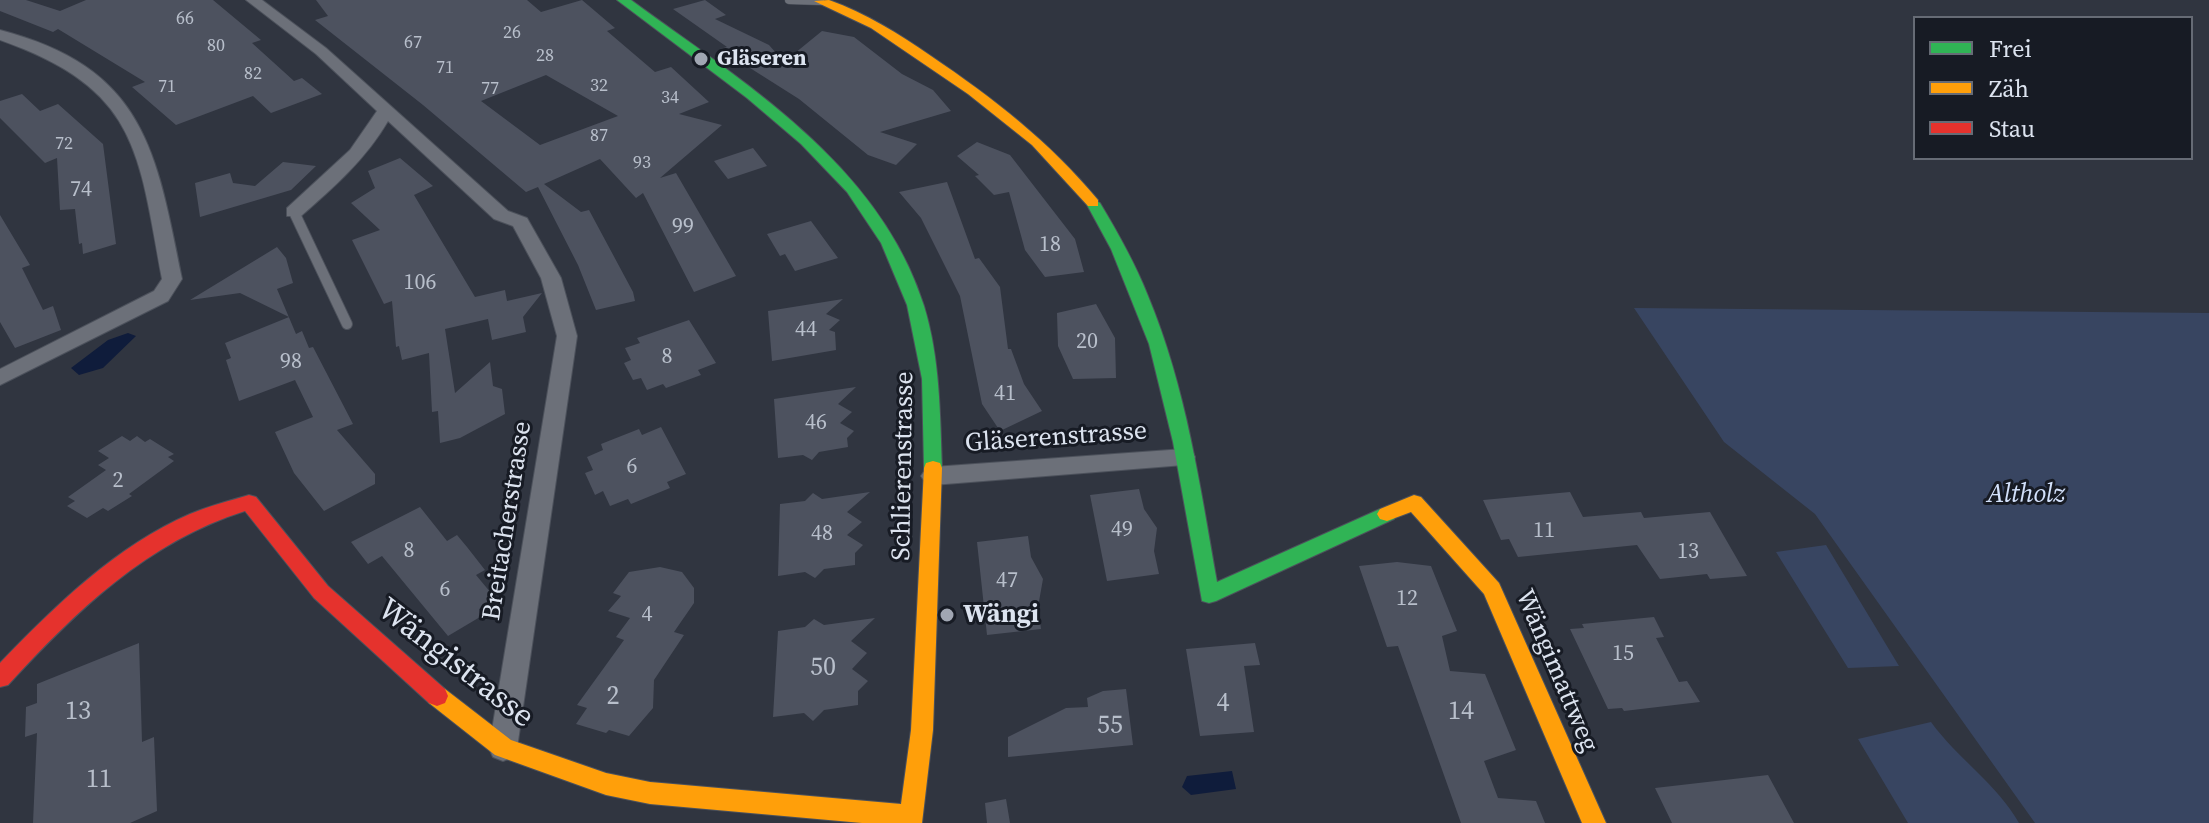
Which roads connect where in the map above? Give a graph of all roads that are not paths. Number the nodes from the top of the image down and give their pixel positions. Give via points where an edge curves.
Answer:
1 (623, 0) edge
2 (789, 0) edge
3 (261, 1) edge
4 (820, 1) edge
5 (0, 35) edge
6 (385, 112) junction
7 (294, 212) joint
8 (347, 324) dead end
9 (0, 378) edge
10 (1184, 457) junction
11 (933, 476) junction
12 (1209, 595) joint
13 (0, 678) edge
14 (503, 748) junction
15 (910, 820) edge
16 (1594, 823) edge

1 - 11 street, Schlierenstrasse via 817,146 885,226 921,308 935,373
2 - 4 lane
3 - 6 street, Breitacherstrasse
4 - 10 street, Gläserenstrasse via 849,8 981,94 1040,143 1093,203 1134,274 1163,356
5 - 9 street via 65,62 119,104 145,153 172,279 161,296
6 - 7 street via 351,162
6 - 14 street, Breitacherstrasse via 501,215 520,222 539,252 567,336
7 - 8 lane
10 - 11 street, Gläserenstrasse
10 - 12 street, Gläserenstrasse
11 - 15 street, Schlierenstrasse via 922,730
12 - 16 street, Wängimattweg via 1414,502 1492,589
13 - 14 street, Wängistrasse via 102,578 191,522 249,502 321,592 410,675
14 - 15 street, Wängistrasse via 606,784 650,793

